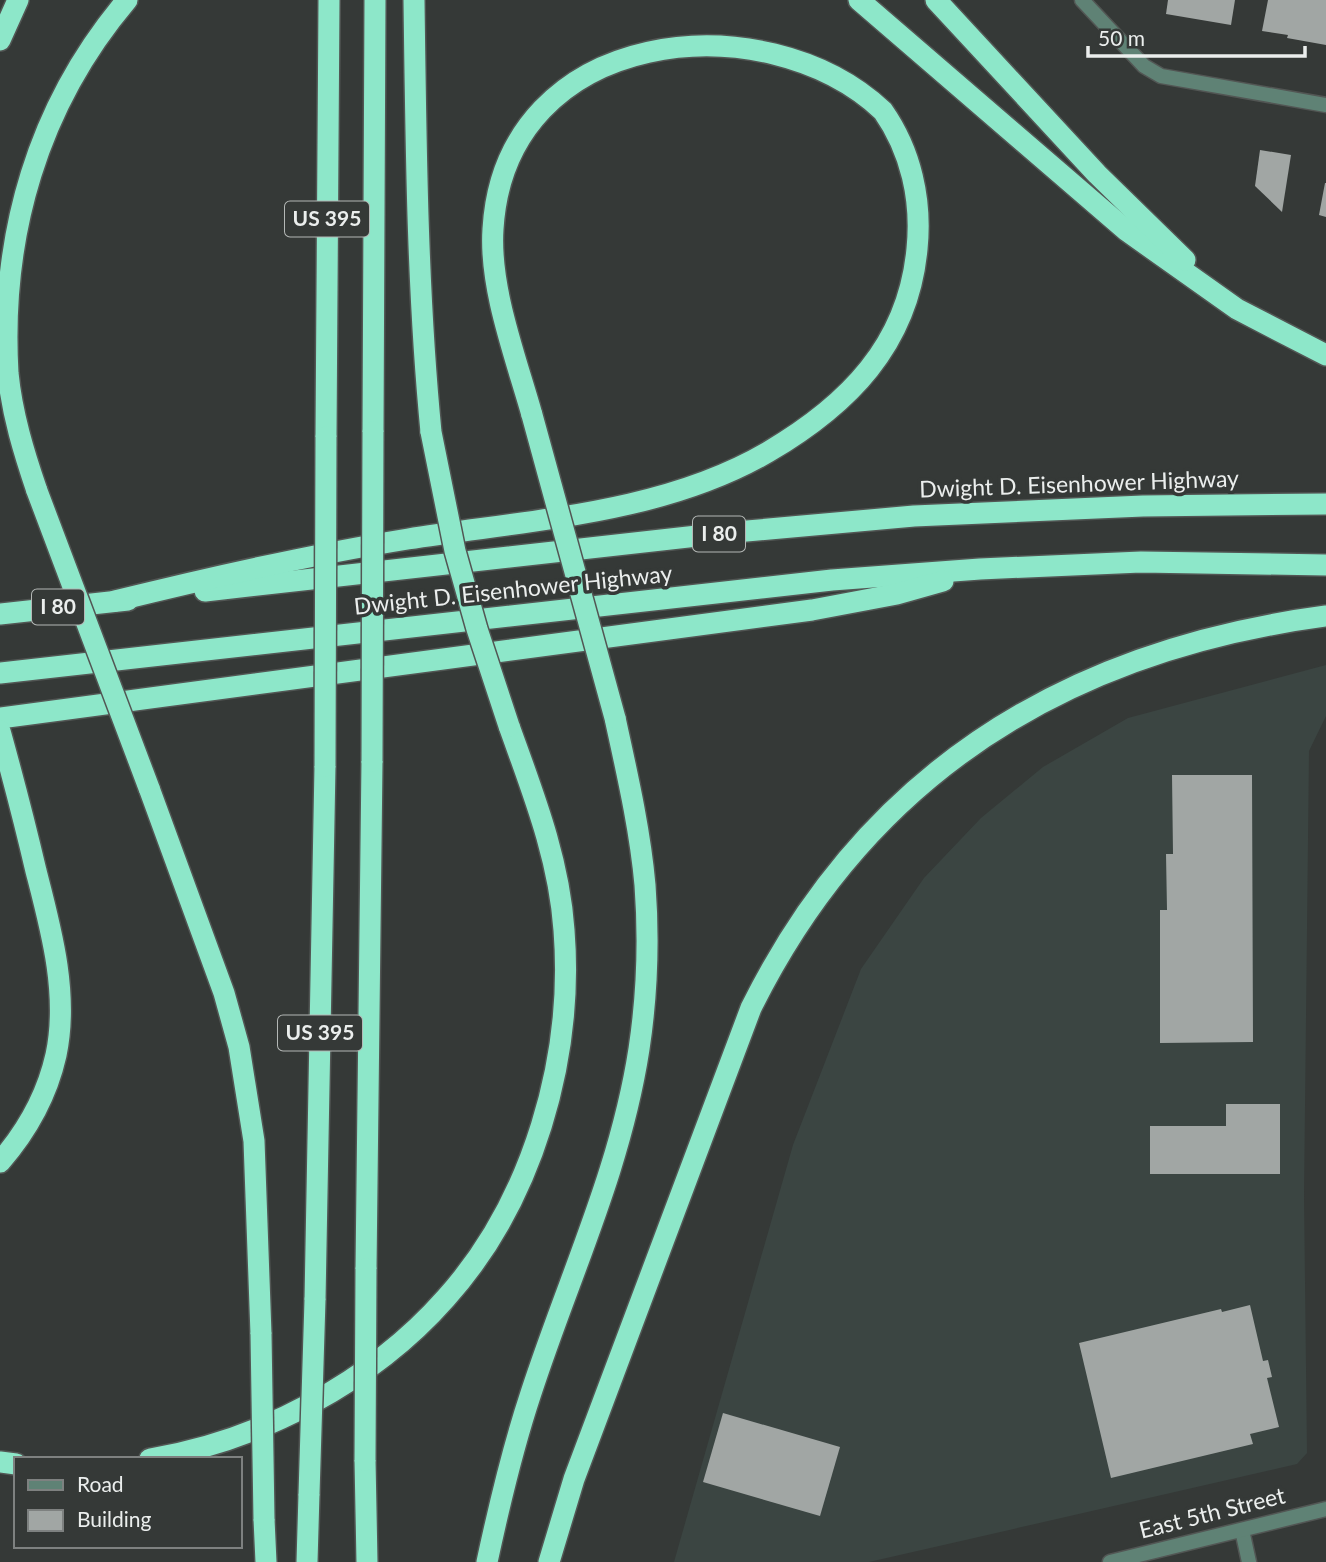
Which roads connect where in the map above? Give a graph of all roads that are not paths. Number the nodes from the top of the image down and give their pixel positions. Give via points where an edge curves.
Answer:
1 (18, 0) edge
2 (127, 0) edge
3 (329, 0) edge
4 (375, 0) edge
5 (414, 0) edge
6 (859, 0) edge
7 (936, 0) edge
8 (1082, 0) edge
9 (0, 40) edge
10 (807, 44) dead end
11 (609, 45) dead end
12 (1326, 105) edge
13 (1237, 309) junction
14 (1326, 355) edge
15 (1326, 504) edge
16 (1326, 565) edge
17 (980, 569) junction
18 (115, 601) junction
19 (0, 614) edge
20 (1326, 616) edge
21 (0, 674) edge
22 (0, 718) edge
23 (0, 731) edge
24 (0, 1163) edge
25 (158, 1457) edge
26 (1326, 1509) edge
27 (1241, 1530) junction
28 (266, 1562) edge
29 (307, 1562) edge
30 (367, 1562) edge
31 (488, 1562) edge
32 (549, 1562) edge
33 (1110, 1562) edge
34 (1249, 1562) edge

1 - 9 highway
2 - 28 highway, bridge via 84,54 34,154 15,225 6,297 8,373 37,491 224,993 239,1047 257,1180
3 - 29 highway, US 395, bridge via 325,766
4 - 30 highway, US 395, bridge
5 - 25 highway, bridge via 418,251 431,432 477,629 545,826 557,875 566,988 560,1045 528,1162 504,1213 446,1298 404,1339 342,1387 226,1441
6 - 13 highway via 1126,231
7 - 13 highway via 1088,165
8 - 12 street via 1137,59 1161,76
10 - 18 highway via 852,76 891,122 905,148 918,207 915,268 897,326 883,353 828,410 732,471 652,498 315,555
11 - 31 highway, bridge via 567,74 523,127 500,182 493,260 629,781 645,885 639,1049 617,1152 530,1394
13 - 14 highway
15 - 18 highway, Dwight D. Eisenhower Highway / I 80 via 1130,506 887,518
16 - 17 highway, Dwight D. Eisenhower Highway via 1141,562
17 - 21 highway, Dwight D. Eisenhower Highway via 832,580
17 - 22 highway via 897,594 812,610
18 - 19 highway, Dwight D. Eisenhower Highway / I 80
20 - 32 highway via 1178,646 1128,663 1040,704 972,746 927,781 838,869 790,936 751,1008 574,1479
23 - 24 highway via 57,963 60,1006 56,1054 42,1099
26 - 27 street, East 5th Street
27 - 33 street, East 5th Street
27 - 34 street

